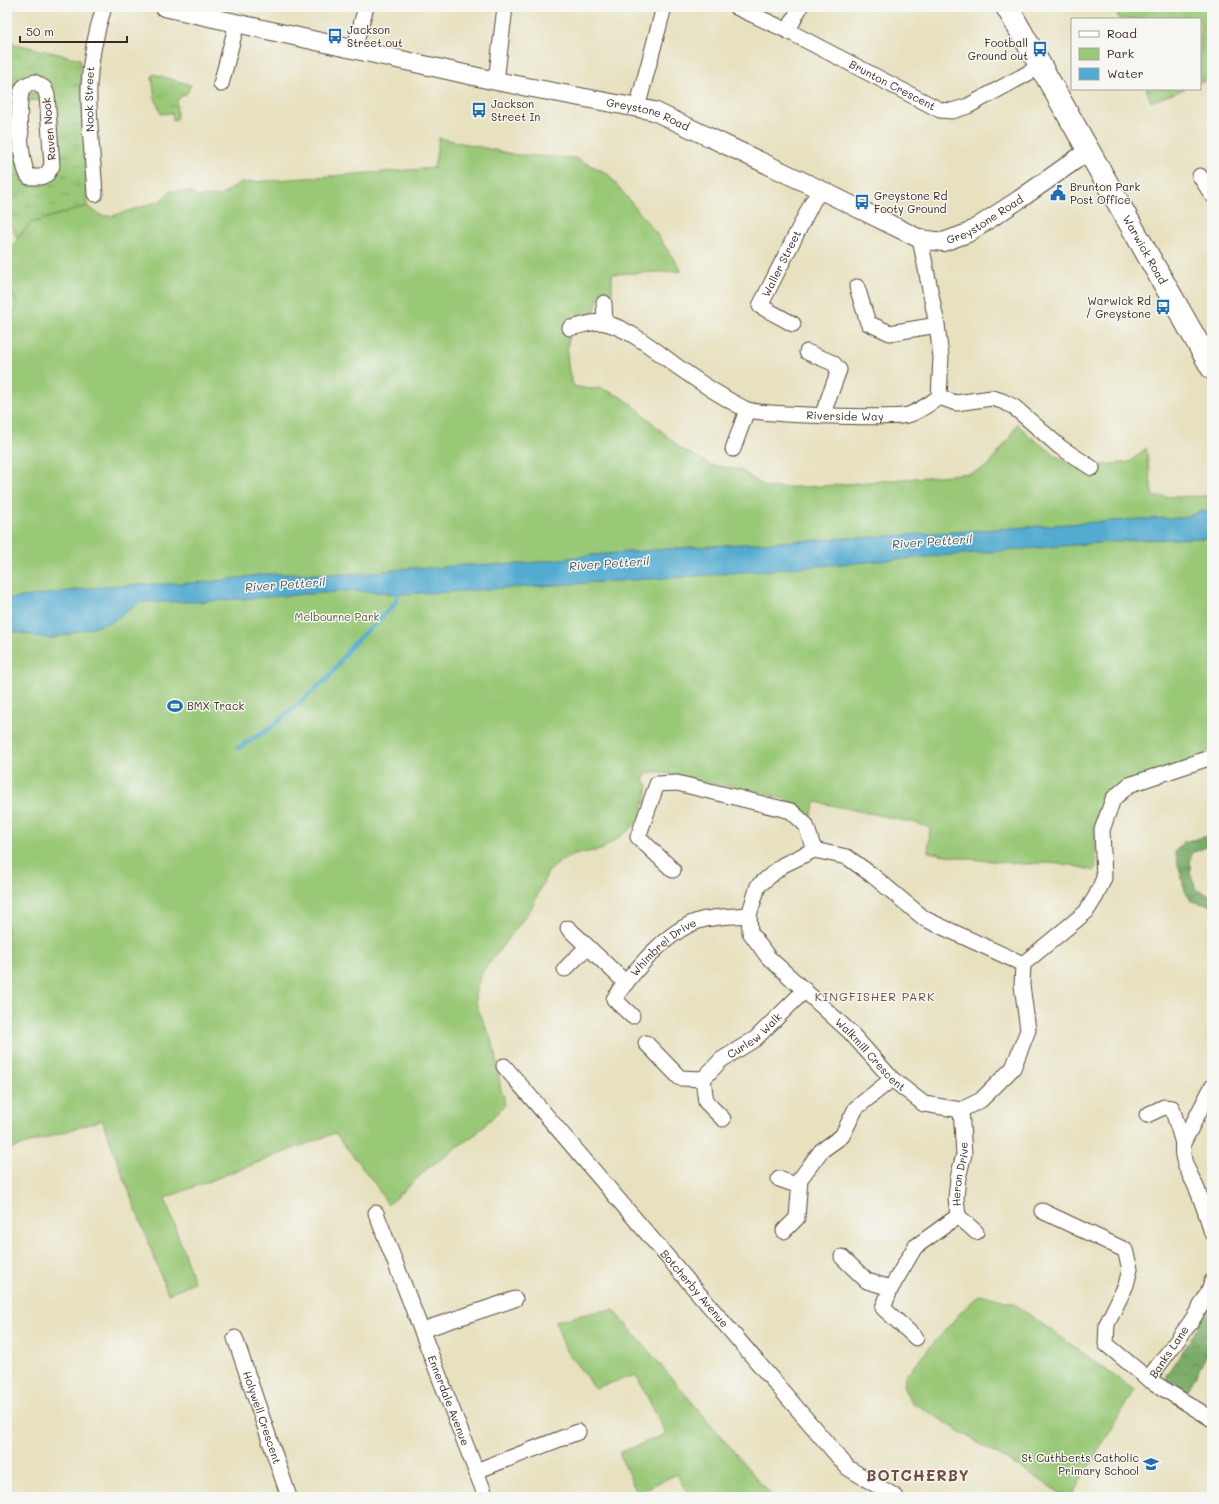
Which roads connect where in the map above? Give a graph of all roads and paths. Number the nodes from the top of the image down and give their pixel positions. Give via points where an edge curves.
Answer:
1 (104, 7) edge
2 (164, 7) edge
3 (366, 7) edge
4 (505, 7) edge
5 (664, 7) edge
6 (736, 7) edge
7 (800, 7) edge
8 (1007, 7) edge
9 (237, 22) junction
10 (788, 31) junction
11 (354, 49) junction
12 (1042, 66) junction
13 (496, 81) junction
14 (221, 84) dead end
15 (637, 108) junction
16 (14, 133) edge
17 (1088, 151) junction
18 (1200, 176) dead end
19 (821, 190) junction
20 (95, 194) dead end
21 (1212, 195) edge
22 (920, 240) junction
23 (856, 287) dead end
24 (604, 302) dead end
25 (605, 323) junction
26 (793, 324) dead end
27 (937, 325) junction
28 (570, 328) dead end
29 (807, 352) dead end
30 (1212, 368) edge
31 (939, 397) junction
32 (747, 410) junction
33 (822, 416) junction
34 (733, 449) dead end
35 (1092, 468) dead end
36 (1212, 757) edge
37 (814, 850) junction
38 (673, 870) dead end
39 (749, 915) junction
40 (568, 928) dead end
41 (587, 946) junction
42 (1023, 964) junction
43 (565, 970) dead end
44 (626, 983) junction
45 (806, 990) junction
46 (632, 1016) dead end
47 (646, 1043) dead end
48 (504, 1066) dead end
49 (703, 1079) junction
50 (892, 1079) junction
51 (1212, 1087) edge
52 (961, 1110) junction
53 (1146, 1114) dead end
54 (722, 1119) dead end
55 (1183, 1142) junction
56 (779, 1179) dead end
57 (799, 1186) junction
58 (1042, 1211) dead end
59 (376, 1213) dead end
60 (958, 1216) junction
61 (784, 1231) dead end
62 (976, 1232) dead end
63 (1212, 1234) edge
64 (842, 1257) dead end
65 (1212, 1281) edge
66 (891, 1288) junction
67 (515, 1299) dead end
68 (422, 1330) junction
69 (234, 1338) dead end
70 (916, 1338) dead end
71 (1148, 1379) junction
72 (1212, 1419) edge
73 (578, 1432) dead end
74 (476, 1471) junction
75 (289, 1497) edge
76 (486, 1497) edge
77 (896, 1497) edge

1 - 20 street, Nook Street via 92,54 89,86
2 - 9 street, Greystone Road
3 - 11 street
4 - 13 street
5 - 15 street
6 - 10 street, Brunton Crescent
7 - 10 street
8 - 12 main road, Warwick Road
9 - 11 street, Greystone Road
9 - 14 street
10 - 12 street, Brunton Crescent via 940,110 952,111 968,106
11 - 13 street, Greystone Road
12 - 17 main road, Warwick Road
13 - 15 street, Greystone Road
15 - 19 street, Greystone Road via 654,111 681,122
16 - 16 street, Raven Nook via 29,177 47,174 52,166 47,96 44,88 34,82 27,84 21,94
17 - 22 street, Greystone Road via 968,233 943,242
17 - 30 main road, Warwick Road
18 - 21 street
19 - 22 street, Greystone Road
19 - 26 street, Waller Street via 760,306
22 - 27 street
23 - 27 street via 868,323 890,333
24 - 25 street
25 - 28 street
25 - 32 street, Riverside Way via 650,346 702,384
27 - 31 street via 940,357
29 - 33 street via 833,363 839,370
31 - 33 street, Riverside Way via 921,410 906,415
31 - 35 street via 956,403 992,398 1002,401 1014,407 1060,446
32 - 33 street, Riverside Way
32 - 34 street
36 - 42 street via 1129,785 1113,799 1102,830 1104,878 1096,896 1086,912
37 - 38 street via 806,825 791,811 677,783 657,784 638,836
37 - 39 street, Walkmill Crescent via 783,865 758,886
37 - 42 street via 847,857 926,920
39 - 44 street, Whimbrel Drive via 705,919 681,928 664,942
39 - 45 street, Walkmill Crescent via 750,932 768,956
40 - 41 street
41 - 43 street
41 - 44 street
42 - 52 street via 1022,985 1028,1030 1013,1068 981,1100
44 - 46 street, Whimbrel Drive via 614,999
45 - 49 street, Curlew Walk via 755,1039 721,1060
45 - 50 street, Walkmill Crescent via 850,1032
47 - 49 street via 680,1078
48 - 77 street, Botcherby Avenue via 848,1468
49 - 54 street via 706,1102
50 - 52 street, Walkmill Crescent via 924,1104
50 - 57 street via 856,1108 842,1136 822,1151 800,1179
51 - 55 street
52 - 60 street, Heron Drive via 964,1154 956,1198
53 - 55 street via 1164,1107 1172,1108
55 - 63 street via 1181,1151 1184,1164 1199,1194
56 - 57 street
57 - 61 street via 797,1218
58 - 71 street via 1125,1250 1130,1269 1126,1285 1107,1324 1106,1344
59 - 68 street, Ennerdale Avenue
60 - 62 street
60 - 66 street, Heron Drive via 915,1247
64 - 66 street via 866,1281
65 - 71 street, Banks Lane via 1210,1290 1196,1312
66 - 70 street, Heron Drive via 883,1308
67 - 68 street
68 - 74 street, Ennerdale Avenue
69 - 75 street, Holywell Crescent
71 - 72 street, Banks Lane
73 - 74 street
74 - 76 street, Ennerdale Avenue

